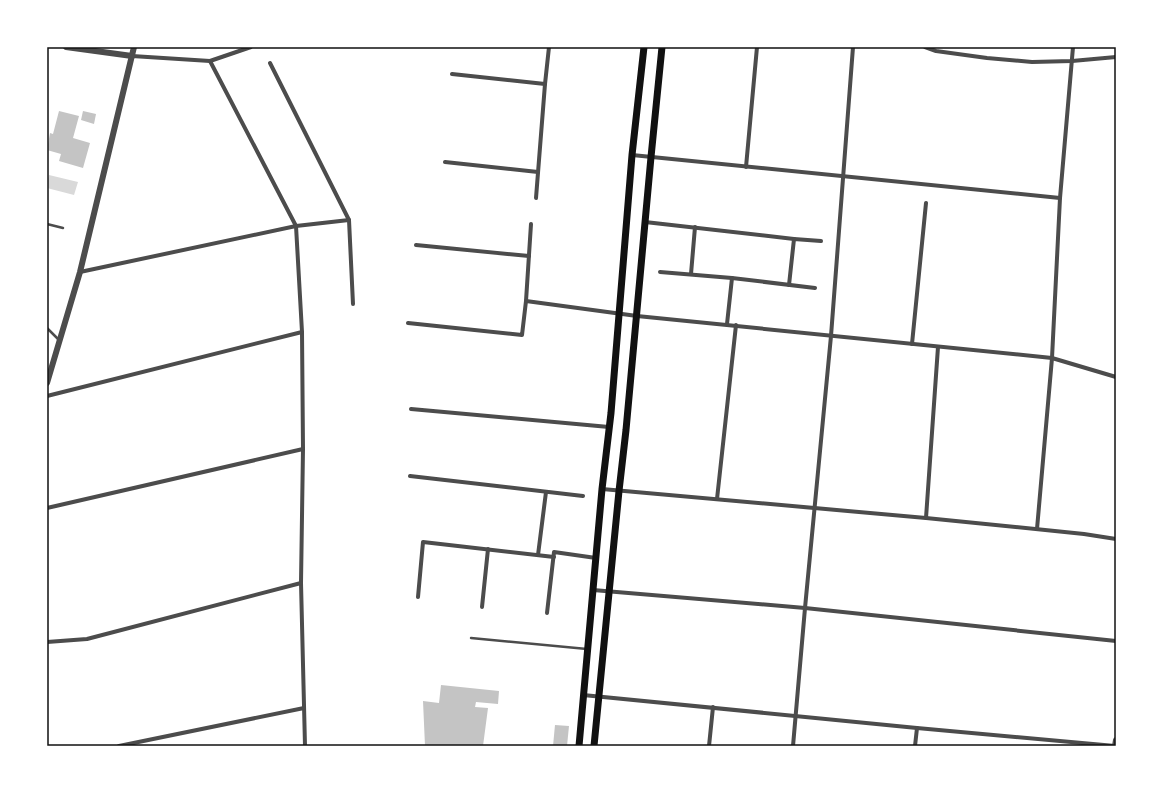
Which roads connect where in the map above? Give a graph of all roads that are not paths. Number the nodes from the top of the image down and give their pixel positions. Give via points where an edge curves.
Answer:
1 (66, 47) edge
2 (134, 47) edge
3 (251, 47) edge
4 (549, 47) edge
5 (644, 47) edge
6 (662, 47) edge
7 (757, 47) edge
8 (853, 47) edge
9 (925, 47) edge
10 (1073, 47) edge
11 (132, 56) junction
12 (1116, 57) edge
13 (210, 60) junction
14 (1072, 61) junction
15 (270, 63) dead end
16 (452, 74) dead end
17 (545, 84) junction
18 (632, 155) junction
19 (651, 157) junction
20 (445, 162) dead end
21 (746, 168) junction
22 (538, 172) junction
23 (843, 177) junction
24 (536, 198) dead end
25 (1060, 198) junction
26 (926, 203) dead end
27 (349, 220) junction
28 (645, 222) junction
29 (47, 224) edge
30 (531, 224) dead end
31 (296, 226) junction
32 (695, 227) junction
33 (63, 228) dead end
34 (794, 238) junction
35 (821, 241) dead end
36 (416, 245) dead end
37 (529, 256) junction
38 (80, 272) junction
39 (660, 272) dead end
40 (691, 274) junction
41 (732, 278) junction
42 (789, 285) junction
43 (815, 288) dead end
44 (526, 301) junction
45 (353, 304) dead end
46 (619, 313) junction
47 (636, 316) junction
48 (408, 323) dead end
49 (727, 324) junction
50 (736, 325) junction
51 (47, 328) edge
52 (302, 332) junction
53 (831, 336) junction
54 (60, 340) junction
55 (912, 344) junction
56 (938, 347) junction
57 (1052, 358) junction
58 (1116, 378) edge
59 (47, 383) edge
60 (47, 396) edge
61 (411, 409) dead end
62 (610, 427) junction
63 (302, 449) junction
64 (410, 476) dead end
65 (602, 489) junction
66 (619, 491) junction
67 (546, 492) junction
68 (583, 496) dead end
69 (718, 499) junction
70 (47, 508) edge
71 (814, 508) junction
72 (926, 518) junction
73 (1037, 529) junction
74 (1116, 539) edge
75 (488, 549) junction
76 (538, 555) junction
77 (554, 557) junction
78 (596, 558) junction
79 (301, 583) junction
80 (593, 590) junction
81 (610, 592) junction
82 (418, 597) dead end
83 (482, 607) dead end
84 (805, 608) junction
85 (547, 613) dead end
86 (471, 638) dead end
87 (1116, 641) edge
88 (47, 642) edge
89 (588, 649) junction
90 (583, 695) junction
91 (599, 697) junction
92 (713, 707) junction
93 (304, 708) junction
94 (796, 716) junction
95 (917, 728) junction
96 (1116, 740) edge
97 (119, 746) edge
98 (305, 746) edge
99 (579, 746) edge
100 (594, 746) edge
101 (709, 746) edge
102 (793, 746) edge
103 (915, 746) edge
104 (1115, 746) edge

1 - 11 street
2 - 11 street
3 - 13 street
4 - 17 street
5 - 18 main road
6 - 19 main road
7 - 21 street
8 - 23 street
9 - 14 street via 936,51 1010,60
10 - 14 street
11 - 13 street
11 - 38 street
12 - 14 street
13 - 31 street
14 - 25 street
15 - 27 street
16 - 17 street
17 - 22 street
18 - 19 street
18 - 46 main road
19 - 21 street
19 - 28 main road
20 - 22 street
21 - 23 street
22 - 24 street
23 - 25 street
23 - 53 street
25 - 57 street
26 - 55 street
27 - 31 street
27 - 45 street
28 - 32 street
28 - 47 main road
29 - 33 lane
30 - 37 street
31 - 38 street
31 - 52 street
32 - 34 street
32 - 40 street
34 - 35 street
34 - 42 street
36 - 37 street
37 - 44 street
38 - 54 street
39 - 40 street
40 - 41 street
41 - 42 street
41 - 49 street
42 - 43 street
44 - 46 street
44 - 48 street via 522,335
46 - 47 street
46 - 62 main road
47 - 49 street
47 - 66 main road
49 - 50 street
50 - 53 street
50 - 69 street
51 - 54 lane
52 - 60 street
52 - 63 street
53 - 55 street
53 - 71 street
54 - 59 street
55 - 56 street
56 - 57 street
56 - 72 street
57 - 58 street
57 - 73 street
61 - 62 street
62 - 65 main road
63 - 70 street
63 - 79 street
64 - 67 street
65 - 66 street
65 - 78 main road
66 - 69 street
66 - 81 main road
67 - 68 street
67 - 76 street
69 - 71 street
71 - 72 street
71 - 84 street
72 - 73 street
73 - 74 street
75 - 76 street
75 - 82 street via 423,542
75 - 83 street
76 - 77 street
77 - 78 street via 554,552
77 - 85 street
78 - 80 main road
79 - 88 street via 87,639
79 - 93 street
80 - 81 street
80 - 89 main road
81 - 84 street
81 - 91 main road
84 - 87 street
84 - 94 street
86 - 89 lane
89 - 90 main road
90 - 91 street
90 - 99 main road
91 - 92 street
91 - 100 main road
92 - 94 street
92 - 101 street
93 - 97 street
93 - 98 street
94 - 95 street
94 - 102 street
95 - 103 street
95 - 104 street
96 - 104 street

